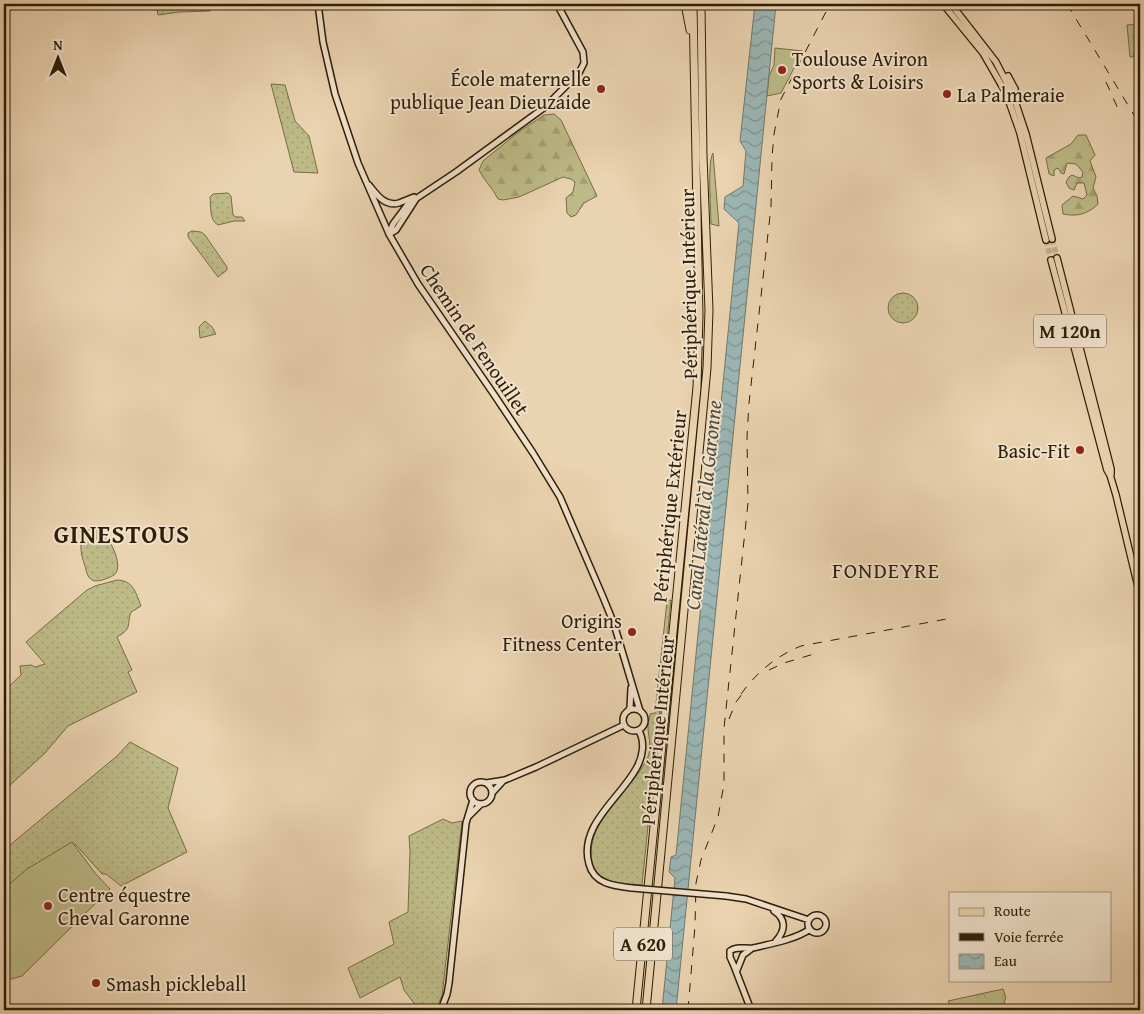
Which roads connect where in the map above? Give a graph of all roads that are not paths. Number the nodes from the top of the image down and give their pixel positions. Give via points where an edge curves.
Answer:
1 (318, 4) edge
2 (557, 4) edge
3 (685, 4) edge
4 (693, 4) edge
5 (701, 4) edge
6 (943, 4) edge
7 (951, 4) edge
8 (978, 38) junction
9 (694, 50) junction
10 (1015, 89) dead end
11 (365, 182) junction
12 (417, 197) junction
13 (389, 234) junction
14 (1054, 259) tunnel mouth
15 (1140, 595) edge
16 (632, 682) junction
17 (628, 711) junction
18 (640, 711) junction
19 (624, 725) junction
20 (639, 731) junction
21 (505, 780) junction
22 (486, 783) junction
23 (492, 793) junction
24 (473, 800) junction
25 (481, 804) junction
26 (467, 818) junction
27 (767, 906) junction
28 (809, 920) junction
29 (810, 929) junction
30 (776, 942) junction
31 (753, 948) junction
32 (739, 949) junction
33 (742, 958) junction
34 (732, 961) junction
35 (737, 972) junction
36 (441, 1010) edge
37 (636, 1010) edge
38 (646, 1010) edge
39 (751, 1010) edge

1 - 11 street, Chemin de Fenouillet via 328,65
2 - 12 street via 582,48 584,59 579,73 544,107
3 - 9 highway
4 - 9 highway, Périphérique Extérieur / A 620
5 - 38 highway, Périphérique Intérieur / A 620 via 709,310 707,378
6 - 8 main road via 983,53 1006,93 1049,240 1017,105 1001,70
7 - 8 main road
8 - 10 main road via 998,61
9 - 37 highway, Périphérique Extérieur / A 620 via 699,316 697,387
11 - 12 street via 388,203
11 - 13 street, Chemin de Fenouillet
12 - 13 street via 394,222
13 - 16 street, Chemin de Fenouillet via 418,284 560,497 603,597
14 - 15 main road, M 120n via 1109,460
16 - 17 street, Chemin de Fenouillet
16 - 18 street, Chemin de Fenouillet
17 - 18 street
17 - 19 street via 623,719
18 - 20 street via 645,721
19 - 20 street via 630,731
19 - 21 street
20 - 27 street, bridge via 643,742 638,765 594,828 588,847 590,867 599,880 632,888 746,899
21 - 22 street
21 - 23 street
22 - 23 street
22 - 24 street via 479,782 473,786 470,793
23 - 25 street
24 - 25 street
24 - 26 street
25 - 26 street
26 - 36 street via 449,982
27 - 28 street
27 - 30 street via 783,919 782,932
28 - 29 street
28 - 29 street via 819,915 826,922 821,932
29 - 30 street
30 - 31 street
31 - 32 street
31 - 33 street
32 - 33 street
32 - 34 street via 734,948 730,952
33 - 34 street
33 - 35 street
34 - 35 street
35 - 39 street

